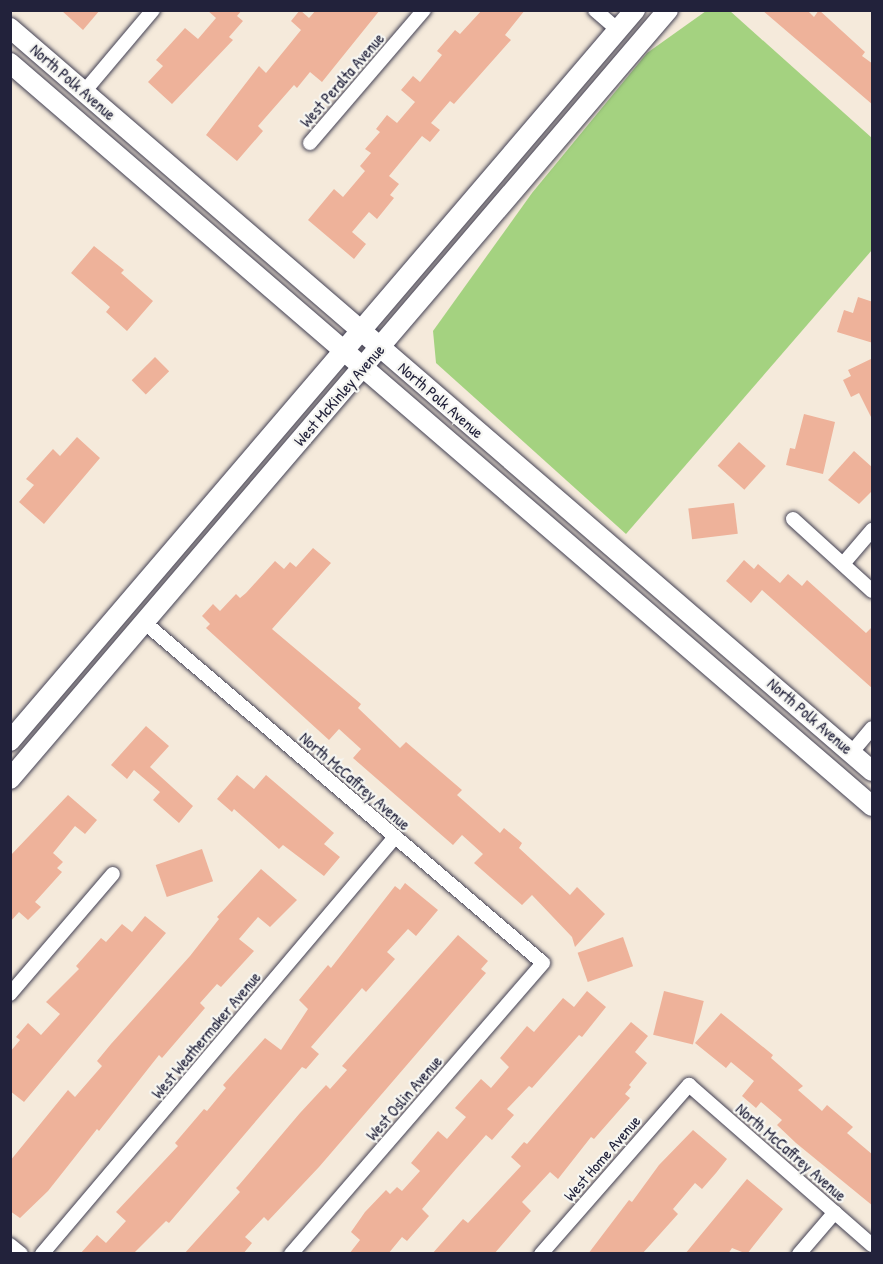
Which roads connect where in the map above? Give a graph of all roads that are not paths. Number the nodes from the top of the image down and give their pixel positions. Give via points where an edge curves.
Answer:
1 (153, 10) edge
2 (424, 10) edge
3 (595, 10) edge
4 (635, 10) edge
5 (668, 10) edge
6 (10, 28) edge
7 (618, 30) junction
8 (10, 63) edge
9 (84, 92) junction
10 (310, 143) dead end
11 (361, 331) junction
12 (380, 347) junction
13 (345, 349) junction
14 (364, 365) junction
15 (283, 422) junction
16 (244, 505) junction
17 (793, 519) dead end
18 (873, 530) edge
19 (843, 564) junction
20 (873, 591) edge
21 (145, 623) junction
22 (713, 668) junction
23 (873, 728) edge
24 (10, 741) edge
25 (852, 753) junction
26 (873, 771) edge
27 (10, 779) edge
28 (873, 806) edge
29 (395, 837) junction
30 (113, 874) dead end
31 (543, 963) joint
32 (10, 994) edge
33 (688, 1084) joint
34 (835, 1212) junction
35 (10, 1245) edge
36 (873, 1245) edge
37 (299, 1251) edge
38 (21, 1254) edge
39 (42, 1254) edge
40 (541, 1254) edge
41 (799, 1254) edge

1 - 9 street
2 - 10 street, West Peralta Avenue
3 - 7 street
4 - 7 main road, West McKinley Avenue
5 - 12 main road, West McKinley Avenue
6 - 9 main road, North Polk Avenue
7 - 11 main road, West McKinley Avenue
8 - 13 main road, North Polk Avenue
9 - 11 main road, North Polk Avenue
11 - 12 main road, North Polk Avenue
11 - 13 main road, West McKinley Avenue
12 - 14 main road, West McKinley Avenue
12 - 25 main road, North Polk Avenue
13 - 14 main road, North Polk Avenue
13 - 15 main road, West McKinley Avenue
14 - 16 main road, West McKinley Avenue
14 - 22 main road, North Polk Avenue
15 - 16 main road via 240,489 237,499
15 - 24 main road, West McKinley Avenue
16 - 21 main road, West McKinley Avenue
17 - 19 street
18 - 19 street
19 - 20 street
21 - 27 main road, West McKinley Avenue
21 - 29 street, North McCaffrey Avenue
22 - 25 main road via 734,672 825,751
22 - 28 main road, North Polk Avenue
23 - 25 street
25 - 26 main road, North Polk Avenue
29 - 31 street, North McCaffrey Avenue
29 - 39 street, West Weathermaker Avenue
30 - 32 street
31 - 37 street, West Oslin Avenue
33 - 34 street, North McCaffrey Avenue
33 - 40 street, West Home Avenue
34 - 36 street, North McCaffrey Avenue
34 - 41 street
35 - 38 street

